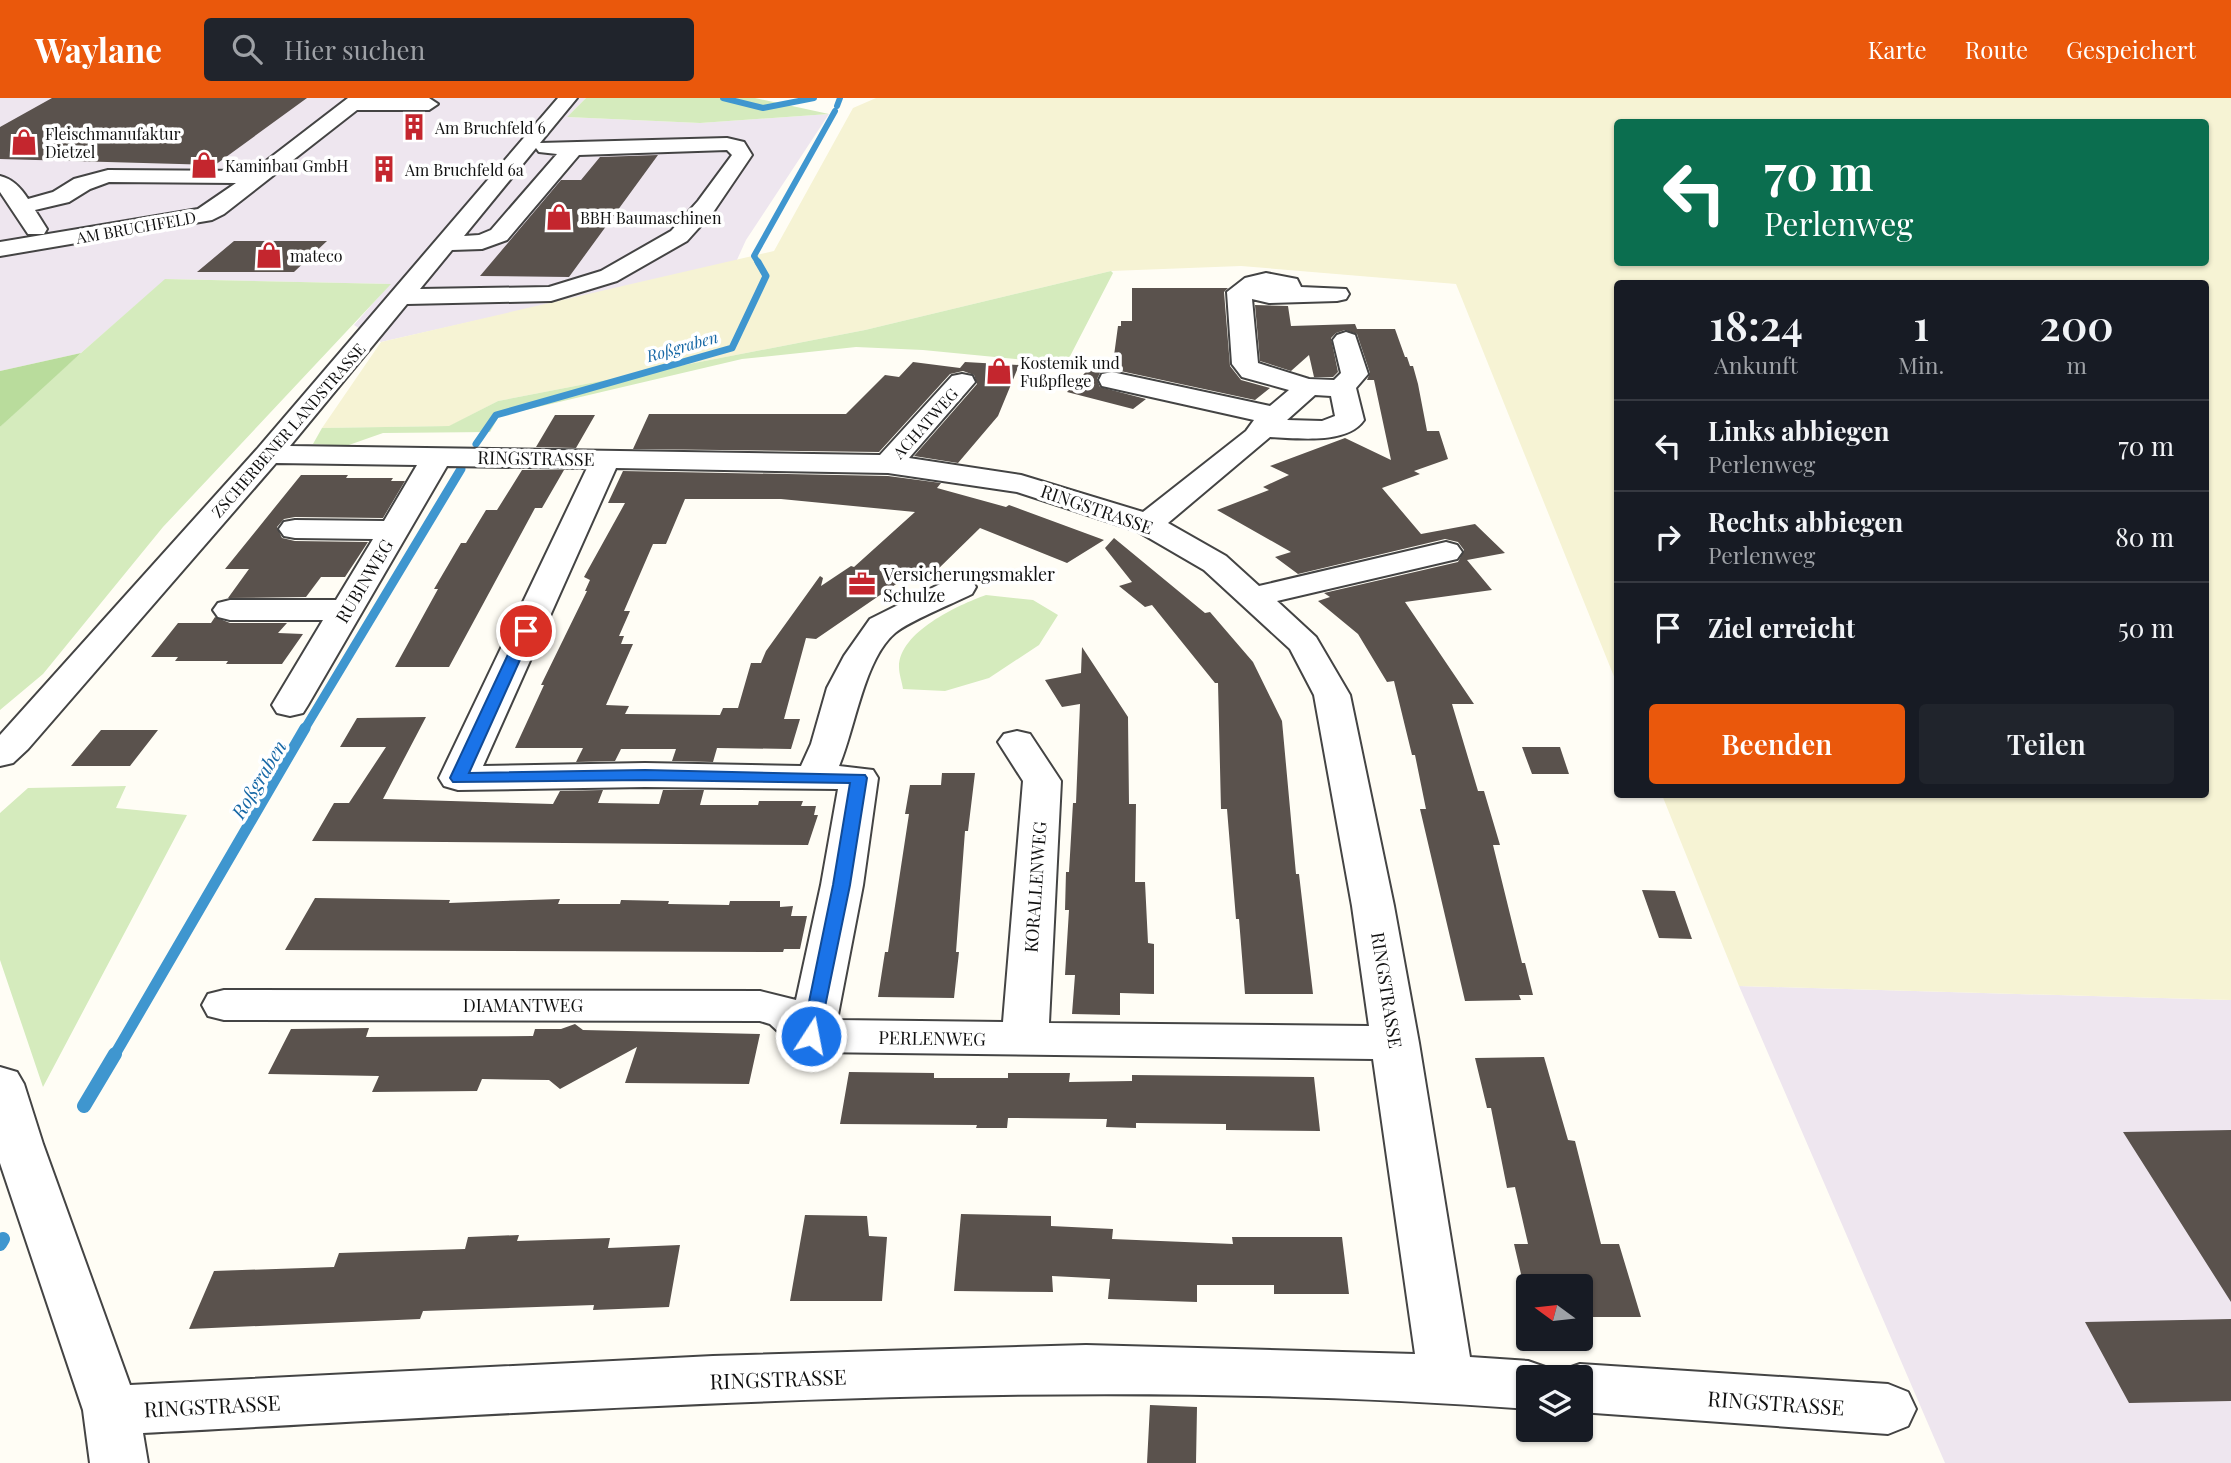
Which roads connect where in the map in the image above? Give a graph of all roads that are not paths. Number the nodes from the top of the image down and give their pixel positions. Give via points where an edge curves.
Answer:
1 (568, 98) edge
2 (356, 101) edge
3 (429, 104) dead end
4 (528, 148) junction
5 (573, 149) junction
6 (258, 177) junction
7 (3, 187) edge
8 (22, 207) junction
9 (45, 242) junction
10 (447, 243) junction
11 (0, 249) edge
12 (1338, 294) dead end
13 (400, 297) junction
14 (1346, 340) dead end
15 (1112, 380) dead end
16 (962, 382) dead end
17 (1307, 387) junction
18 (1341, 388) junction
19 (1268, 422) junction
20 (268, 454) junction
21 (437, 457) junction
22 (606, 459) junction
23 (888, 464) junction
24 (1148, 524) junction
25 (295, 529) dead end
26 (395, 530) junction
27 (1446, 552) dead end
28 (960, 587) dead end
29 (1253, 597) junction
30 (230, 610) dead end
31 (346, 610) junction
32 (290, 705) dead end
33 (1017, 741) dead end
34 (0, 755) edge
35 (816, 776) junction
36 (224, 1005) dead end
37 (811, 1036) junction
38 (1025, 1039) junction
39 (1395, 1043) junction
40 (0, 1084) edge
41 (1446, 1379) junction
42 (1516, 1384) edge
43 (1593, 1389) edge
44 (1888, 1409) dead end
45 (111, 1410) junction
46 (118, 1463) edge

1 - 4 street, ZSCHERBENER LANDSTRASSE
2 - 3 street
2 - 6 street, AM BRUCHFELD
4 - 5 street
4 - 10 street, ZSCHERBENER LANDSTRASSE
5 - 10 street via 499,235 482,242
5 - 13 street via 727,144 737,146 742,155 678,236 609,276 551,294
6 - 8 street via 108,176 49,201
6 - 9 street, AM BRUCHFELD via 204,215
7 - 8 street
8 - 9 street
9 - 11 street, AM BRUCHFELD
10 - 13 street, ZSCHERBENER LANDSTRASSE
12 - 17 street via 1283,294 1290,290 1288,284 1270,280 1254,283 1249,288 1252,291 1239,292 1245,364 1251,372
13 - 20 street, ZSCHERBENER LANDSTRASSE
14 - 18 street via 1355,374
15 - 19 street
16 - 23 street, ACHATWEG
17 - 18 street
17 - 19 street
18 - 19 street via 1350,420 1325,430
19 - 24 street via 1256,437
20 - 21 street, RINGSTRASSE
20 - 34 street, ZSCHERBENER LANDSTRASSE
21 - 22 street, RINGSTRASSE
21 - 26 street, RUBINWEG
22 - 23 street, RINGSTRASSE
22 - 35 street via 458,778
23 - 24 street, RINGSTRASSE via 1021,484
24 - 29 street, RINGSTRASSE via 1215,563
25 - 26 street
26 - 31 street, RUBINWEG
27 - 29 street
28 - 35 street via 883,626 845,688
29 - 39 street, RINGSTRASSE via 1304,644 1332,695
30 - 31 street
31 - 32 street, RUBINWEG
33 - 38 street, KORALLENWEG via 1042,780
35 - 37 street via 859,778
36 - 37 street, DIAMANTWEG via 760,1006 785,1012
37 - 38 street, PERLENWEG
38 - 39 street, PERLENWEG
39 - 41 street, RINGSTRASSE
40 - 45 street
41 - 42 street, RINGSTRASSE
41 - 45 street, RINGSTRASSE via 1086,1369 713,1380
43 - 44 street, RINGSTRASSE
45 - 46 street

